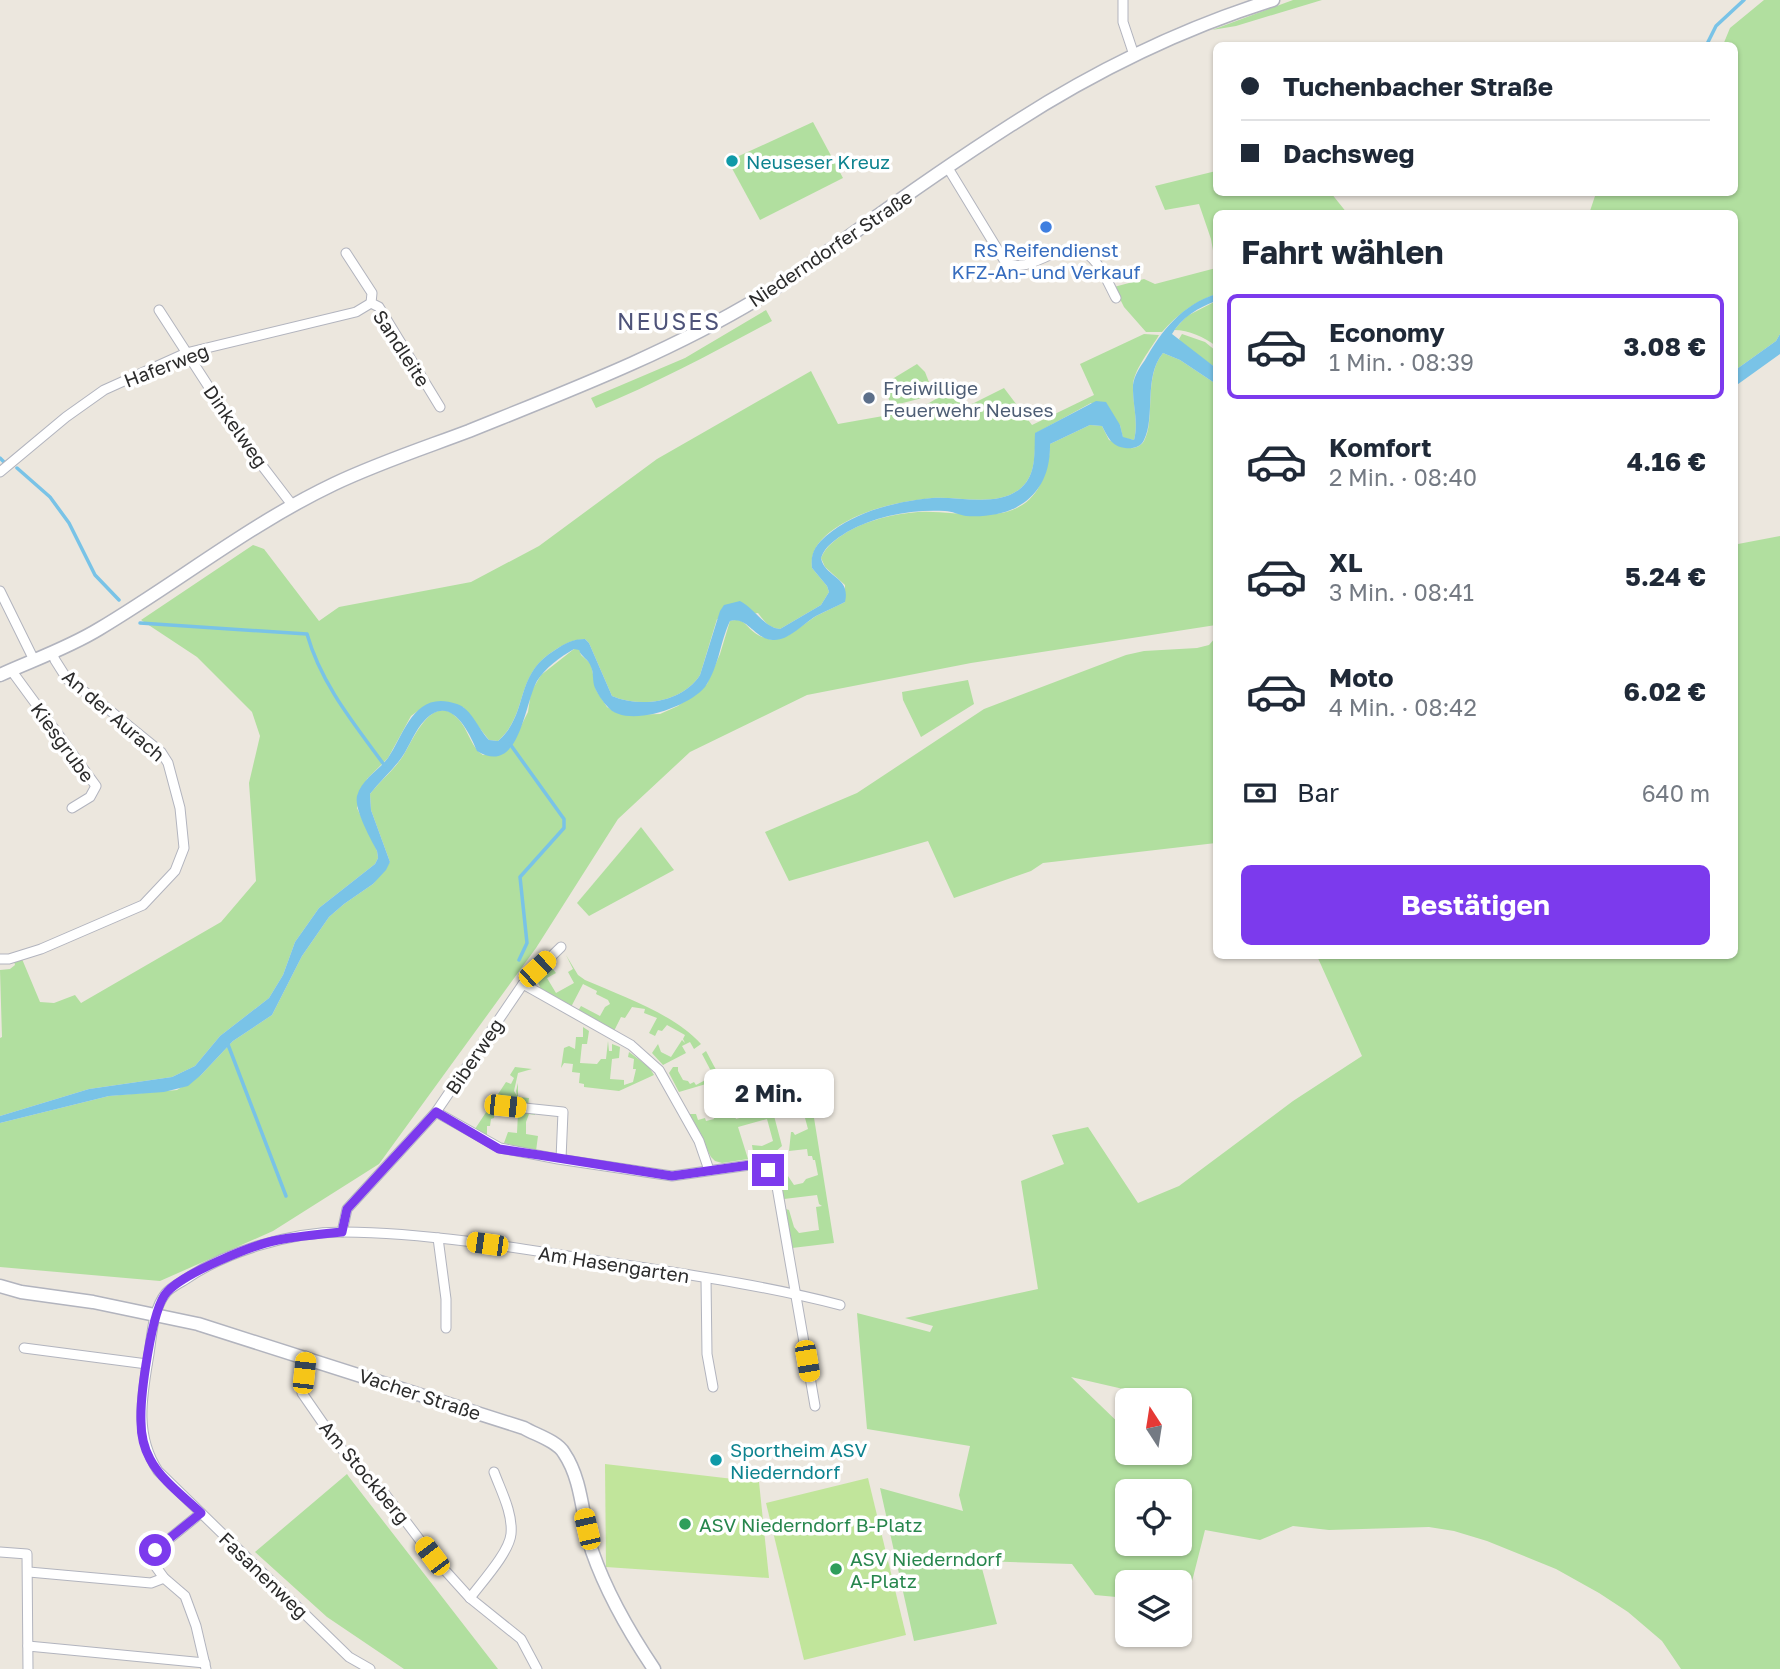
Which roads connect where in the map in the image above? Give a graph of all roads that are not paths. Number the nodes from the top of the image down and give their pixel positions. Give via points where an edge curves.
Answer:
1 (1123, 0) edge
2 (1273, 0) edge
3 (1134, 55) junction
4 (948, 168) junction
5 (346, 253) dead end
6 (1116, 298) dead end
7 (371, 303) junction
8 (159, 310) dead end
9 (186, 353) junction
10 (440, 407) dead end
11 (0, 472) edge
12 (293, 506) junction
13 (0, 591) edge
14 (52, 652) junction
15 (34, 660) junction
16 (5, 672) edge
17 (72, 808) dead end
18 (561, 947) dead end
19 (0, 959) edge
20 (523, 984) junction
21 (505, 1106) dead end
22 (436, 1112) junction
23 (561, 1159) junction
24 (709, 1170) junction
25 (342, 1232) junction
26 (438, 1238) junction
27 (706, 1279) junction
28 (0, 1286) edge
29 (795, 1293) junction
30 (841, 1305) dead end
31 (156, 1314) junction
32 (446, 1328) dead end
33 (24, 1348) dead end
34 (306, 1356) junction
35 (147, 1364) junction
36 (713, 1387) dead end
37 (815, 1406) dead end
38 (494, 1472) dead end
39 (201, 1513) junction
40 (0, 1552) edge
41 (29, 1572) junction
42 (164, 1578) junction
43 (470, 1598) junction
44 (28, 1646) junction
45 (205, 1666) edge
46 (28, 1669) edge
47 (370, 1669) edge
48 (537, 1669) edge
49 (654, 1669) edge

1 - 3 street via 1123,22
2 - 3 main road, Niederndorfer Straße
3 - 4 main road, Niederndorfer Straße via 1063,93
4 - 6 street via 1011,266 1054,254 1083,252 1100,269
4 - 12 main road, Niederndorfer Straße via 761,297 651,356 374,466
5 - 7 street, Sandleite via 372,293
7 - 9 street, Haferweg via 356,312
7 - 10 street, Sandleite via 379,307
8 - 9 street, Dinkelweg
9 - 11 street, Haferweg via 104,390
9 - 12 street, Dinkelweg
12 - 14 main road, Niederndorfer Straße via 97,631
13 - 15 street
14 - 15 main road, Niederndorfer Straße
14 - 19 street, An der Aurach via 66,679 169,763 184,848 176,871 143,905 41,949
15 - 16 main road, Niederndorfer Straße
16 - 17 street, Kiesgrube via 96,786
18 - 20 street, Biberweg
20 - 22 street, Biberweg
20 - 24 street via 631,1045 659,1070 699,1141
21 - 23 street via 563,1112
22 - 23 street via 499,1149
22 - 25 street, Biberweg via 347,1209
23 - 24 street via 672,1176
24 - 29 street via 750,1165 768,1170 776,1181
25 - 26 street, Am Hasengarten
25 - 31 street, Am Hasengarten via 276,1240 202,1268 166,1292
26 - 27 street, Am Hasengarten
26 - 32 street
27 - 29 street, Am Hasengarten
27 - 36 street, Am Hasengarten via 707,1354
28 - 31 main road, Vacher Straße
29 - 30 street, Am Hasengarten
29 - 37 street
31 - 34 main road, Vacher Straße
31 - 35 street, Fasanenweg
33 - 35 street
34 - 43 street, Am Stockberg via 302,1393 338,1445 385,1493
34 - 49 main road, Vacher Straße via 524,1428 563,1451 574,1472 602,1574 625,1626
35 - 39 street, Fasanenweg via 143,1441 158,1471
38 - 43 street via 510,1516 511,1537
39 - 42 street via 153,1552 151,1560
39 - 47 street, Fasanenweg via 349,1657
40 - 41 street via 27,1554
41 - 42 street via 151,1583
41 - 44 street
42 - 45 street via 185,1596
43 - 48 street, Am Stockberg via 521,1639
44 - 45 street
44 - 46 street

